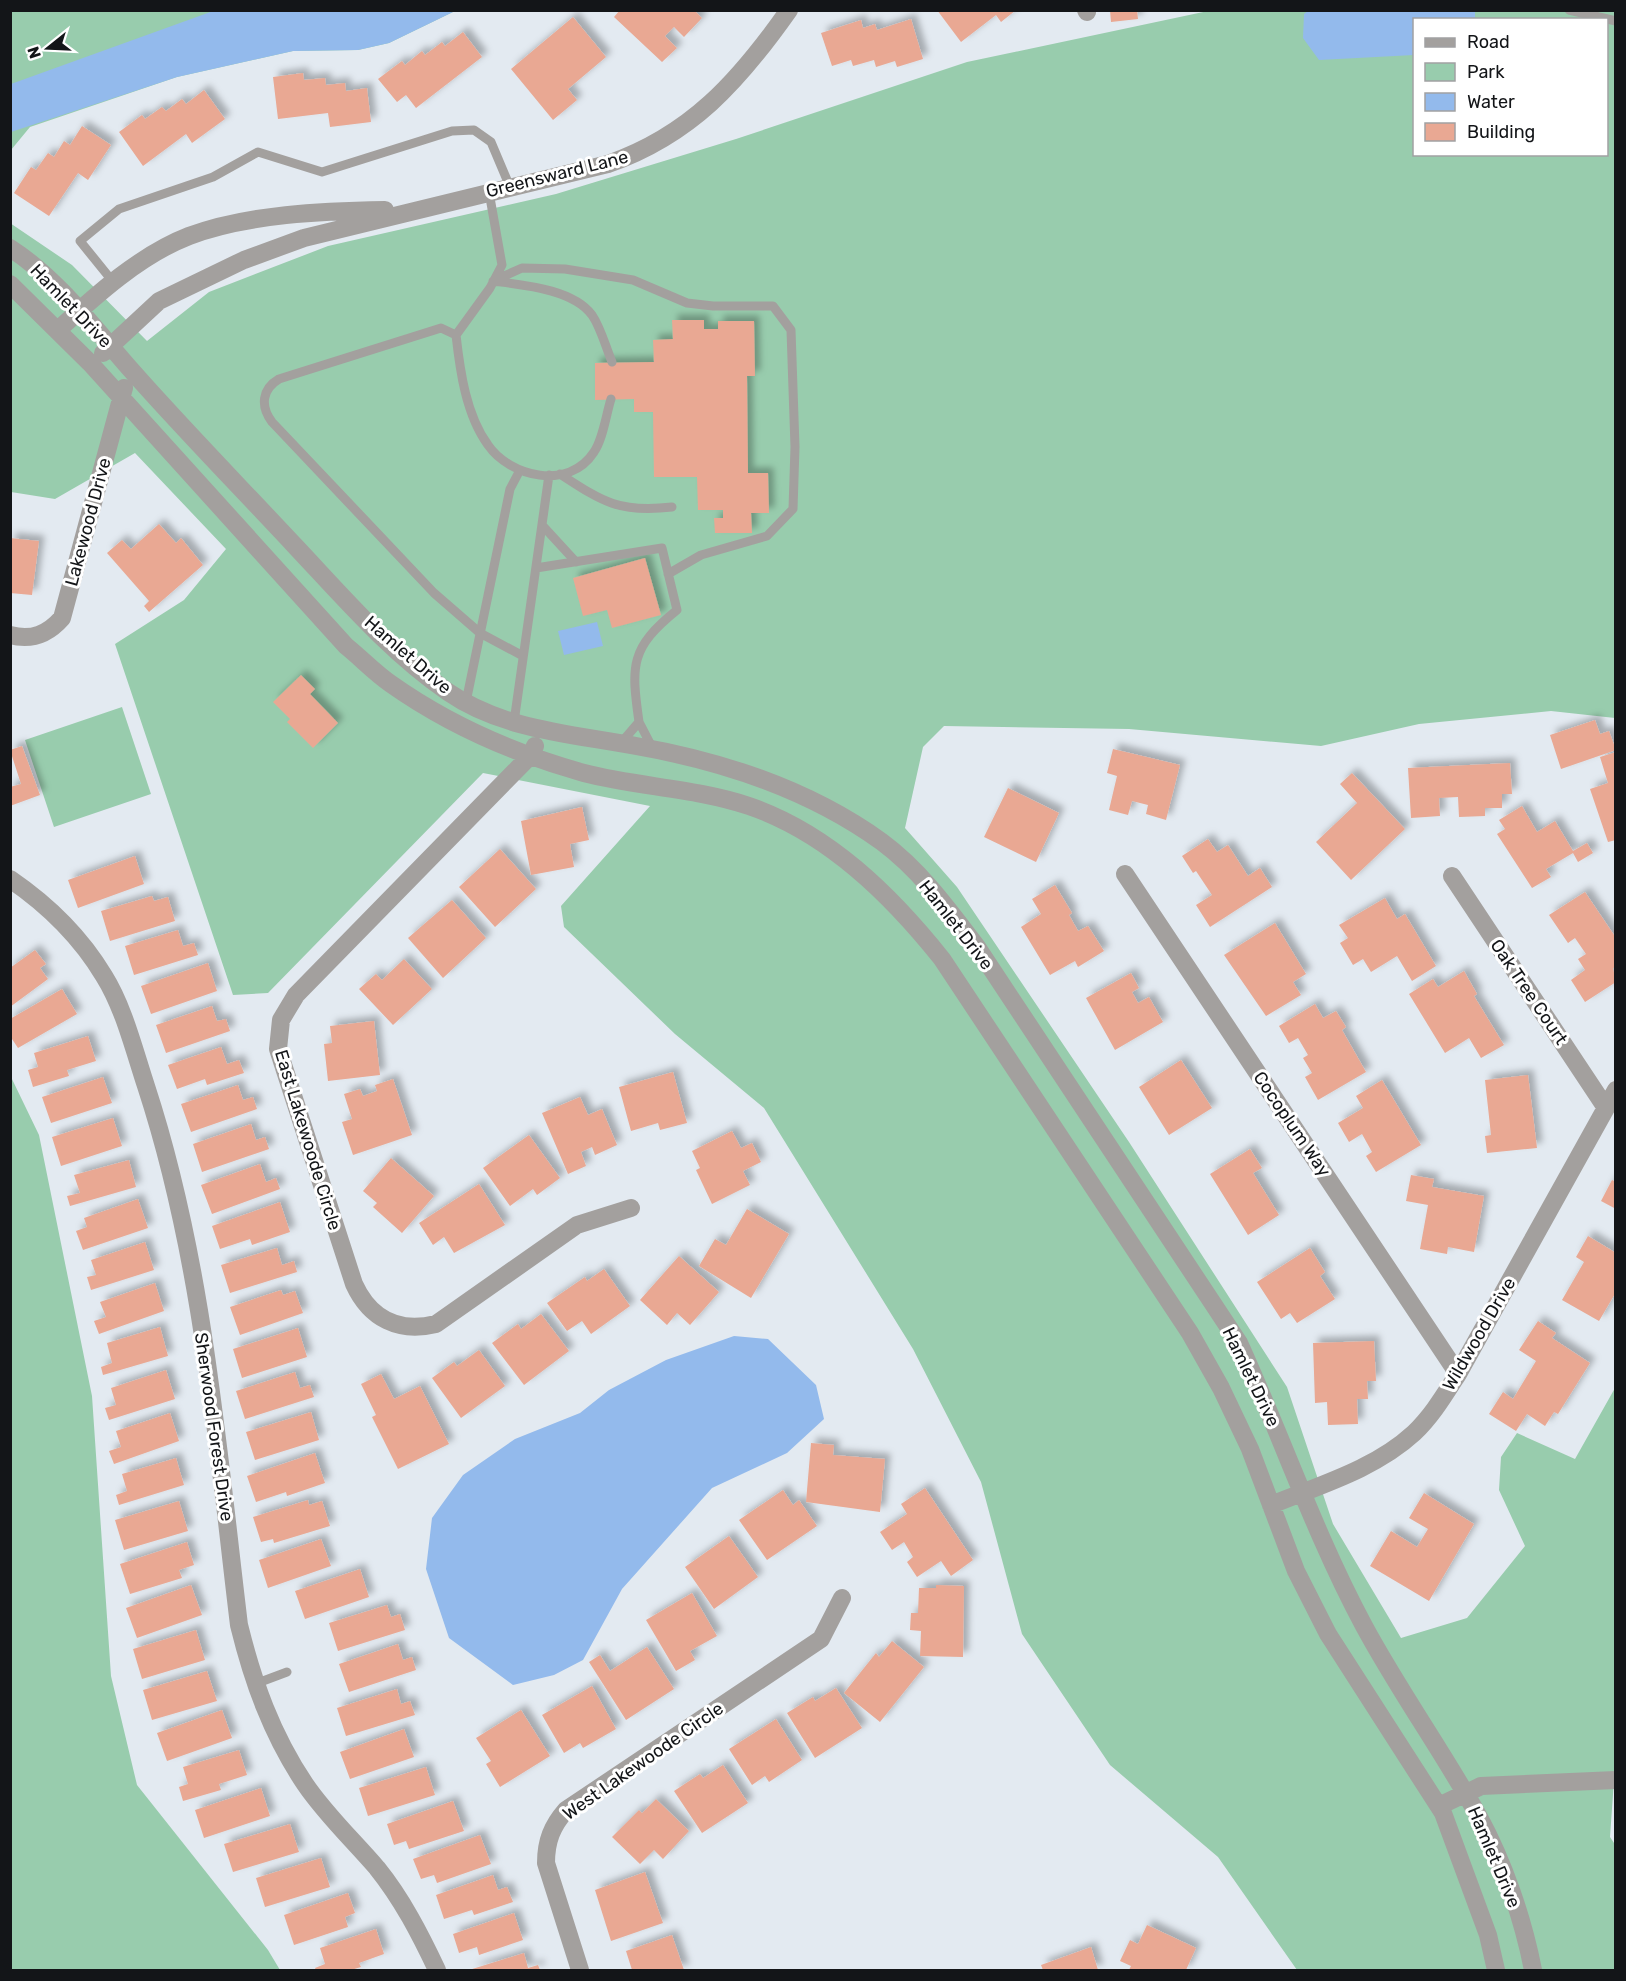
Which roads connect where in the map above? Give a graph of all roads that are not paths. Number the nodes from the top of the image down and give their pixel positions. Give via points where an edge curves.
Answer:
1 (789, 10) edge
2 (1569, 10) edge
3 (1603, 18) edge
4 (510, 187) junction
5 (489, 192) junction
6 (411, 210) junction
7 (10, 248) edge
8 (493, 281) junction
9 (114, 283) junction
10 (10, 284) edge
11 (79, 311) junction
12 (58, 330) junction
13 (456, 335) junction
14 (111, 346) junction
15 (612, 362) dead end
16 (90, 363) junction
17 (130, 369) junction
18 (121, 396) junction
19 (611, 399) dead end
20 (519, 472) junction
21 (560, 474) junction
22 (549, 475) junction
23 (672, 507) dead end
24 (542, 525) junction
25 (576, 562) junction
26 (536, 568) junction
27 (668, 574) junction
28 (480, 633) junction
29 (10, 635) edge
30 (523, 656) junction
31 (466, 702) junction
32 (513, 722) junction
33 (639, 722) junction
34 (540, 730) junction
35 (621, 743) junction
36 (653, 749) junction
37 (531, 755) junction
38 (1125, 873) dead end
39 (1452, 876) dead end
40 (10, 879) edge
41 (1616, 1090) edge
42 (1606, 1108) junction
43 (630, 1208) dead end
44 (1458, 1374) junction
45 (1303, 1492) junction
46 (1271, 1505) junction
47 (842, 1598) dead end
48 (287, 1672) dead end
49 (255, 1684) junction
50 (1616, 1780) edge
51 (1464, 1792) junction
52 (1439, 1806) junction
53 (437, 1971) edge
54 (580, 1971) edge
55 (1496, 1971) edge
56 (1533, 1971) edge

1 - 4 street, Greensward Lane via 719,97 668,138 608,164
2 - 3 lane
4 - 5 street, Greensward Lane
4 - 9 lane via 492,142 474,130 452,131 322,172 258,152 213,177 119,209 80,241
5 - 6 street, Greensward Lane
5 - 8 lane via 502,265
6 - 9 street, Greensward Lane via 336,211 239,224 189,236
6 - 14 street, Greensward Lane via 304,238 204,278 159,301
7 - 11 street, Hamlet Drive via 55,285
8 - 13 lane
8 - 15 lane via 567,296 592,314
8 - 27 lane via 522,268 565,268 633,280 687,303 772,306 791,330 793,509 767,536 701,555
9 - 11 street, Greensward Lane
10 - 12 street, Hamlet Drive
11 - 12 street, Greensward Lane
11 - 14 street, Hamlet Drive
12 - 16 street, Hamlet Drive
13 - 20 lane via 459,368 476,424 501,461
13 - 28 lane via 441,328 279,379 267,390 264,407 272,422 434,592
14 - 16 street, Greensward Lane
14 - 17 street, Hamlet Drive
16 - 18 street, Hamlet Drive
17 - 18 street, Lakewood Drive
17 - 31 street, Hamlet Drive via 352,607 448,693
18 - 29 street, Lakewood Drive via 62,618 42,635
18 - 37 street, Hamlet Drive via 346,646 390,683 436,712 485,738
19 - 21 lane via 595,452 579,466
20 - 22 lane
20 - 28 lane via 510,489
21 - 22 lane
21 - 23 lane via 603,502 645,510
22 - 24 lane
24 - 25 lane
24 - 26 lane
25 - 26 lane
25 - 27 lane via 662,548
26 - 30 lane
27 - 33 lane via 677,610 656,629 637,656 634,674
28 - 30 lane
28 - 31 lane
30 - 32 lane
31 - 32 street, Hamlet Drive
32 - 34 street, Hamlet Drive
33 - 35 lane
33 - 36 lane
34 - 35 street, Hamlet Drive
34 - 37 street, East Lakewoode Circle
35 - 36 street, Hamlet Drive
36 - 45 street, Hamlet Drive via 752,775 819,804 883,843 935,893 977,947 1239,1343
37 - 43 street, East Lakewoode Circle via 296,995 281,1020 278,1048 354,1284 369,1309 393,1324 422,1328 436,1324 577,1225
37 - 46 street, Hamlet Drive via 585,773 691,791 750,806 808,834 861,872 907,915 942,959 1190,1333 1250,1449
38 - 44 street, Cocoplum Way
39 - 42 street, Oak Tree Court
40 - 49 street, Sherwood Forest Drive via 64,922 104,976 135,1052 159,1127 191,1261 239,1625
41 - 42 street, Wildwood Drive
42 - 44 street, Wildwood Drive
44 - 45 street, Wildwood Drive via 1437,1406 1390,1452
45 - 46 street, Wildwood Drive
45 - 51 street, Hamlet Drive via 1332,1564 1365,1628
46 - 52 street, Hamlet Drive via 1296,1571 1328,1634
47 - 54 street, West Lakewoode Circle via 821,1639 566,1810 556,1821 546,1848 546,1863
48 - 49 lane
49 - 53 street, Sherwood Forest Drive via 281,1744 306,1785 404,1906
50 - 51 street via 1481,1786
51 - 52 street
51 - 56 street, Hamlet Drive via 1506,1878
52 - 55 street, Hamlet Drive via 1488,1935

